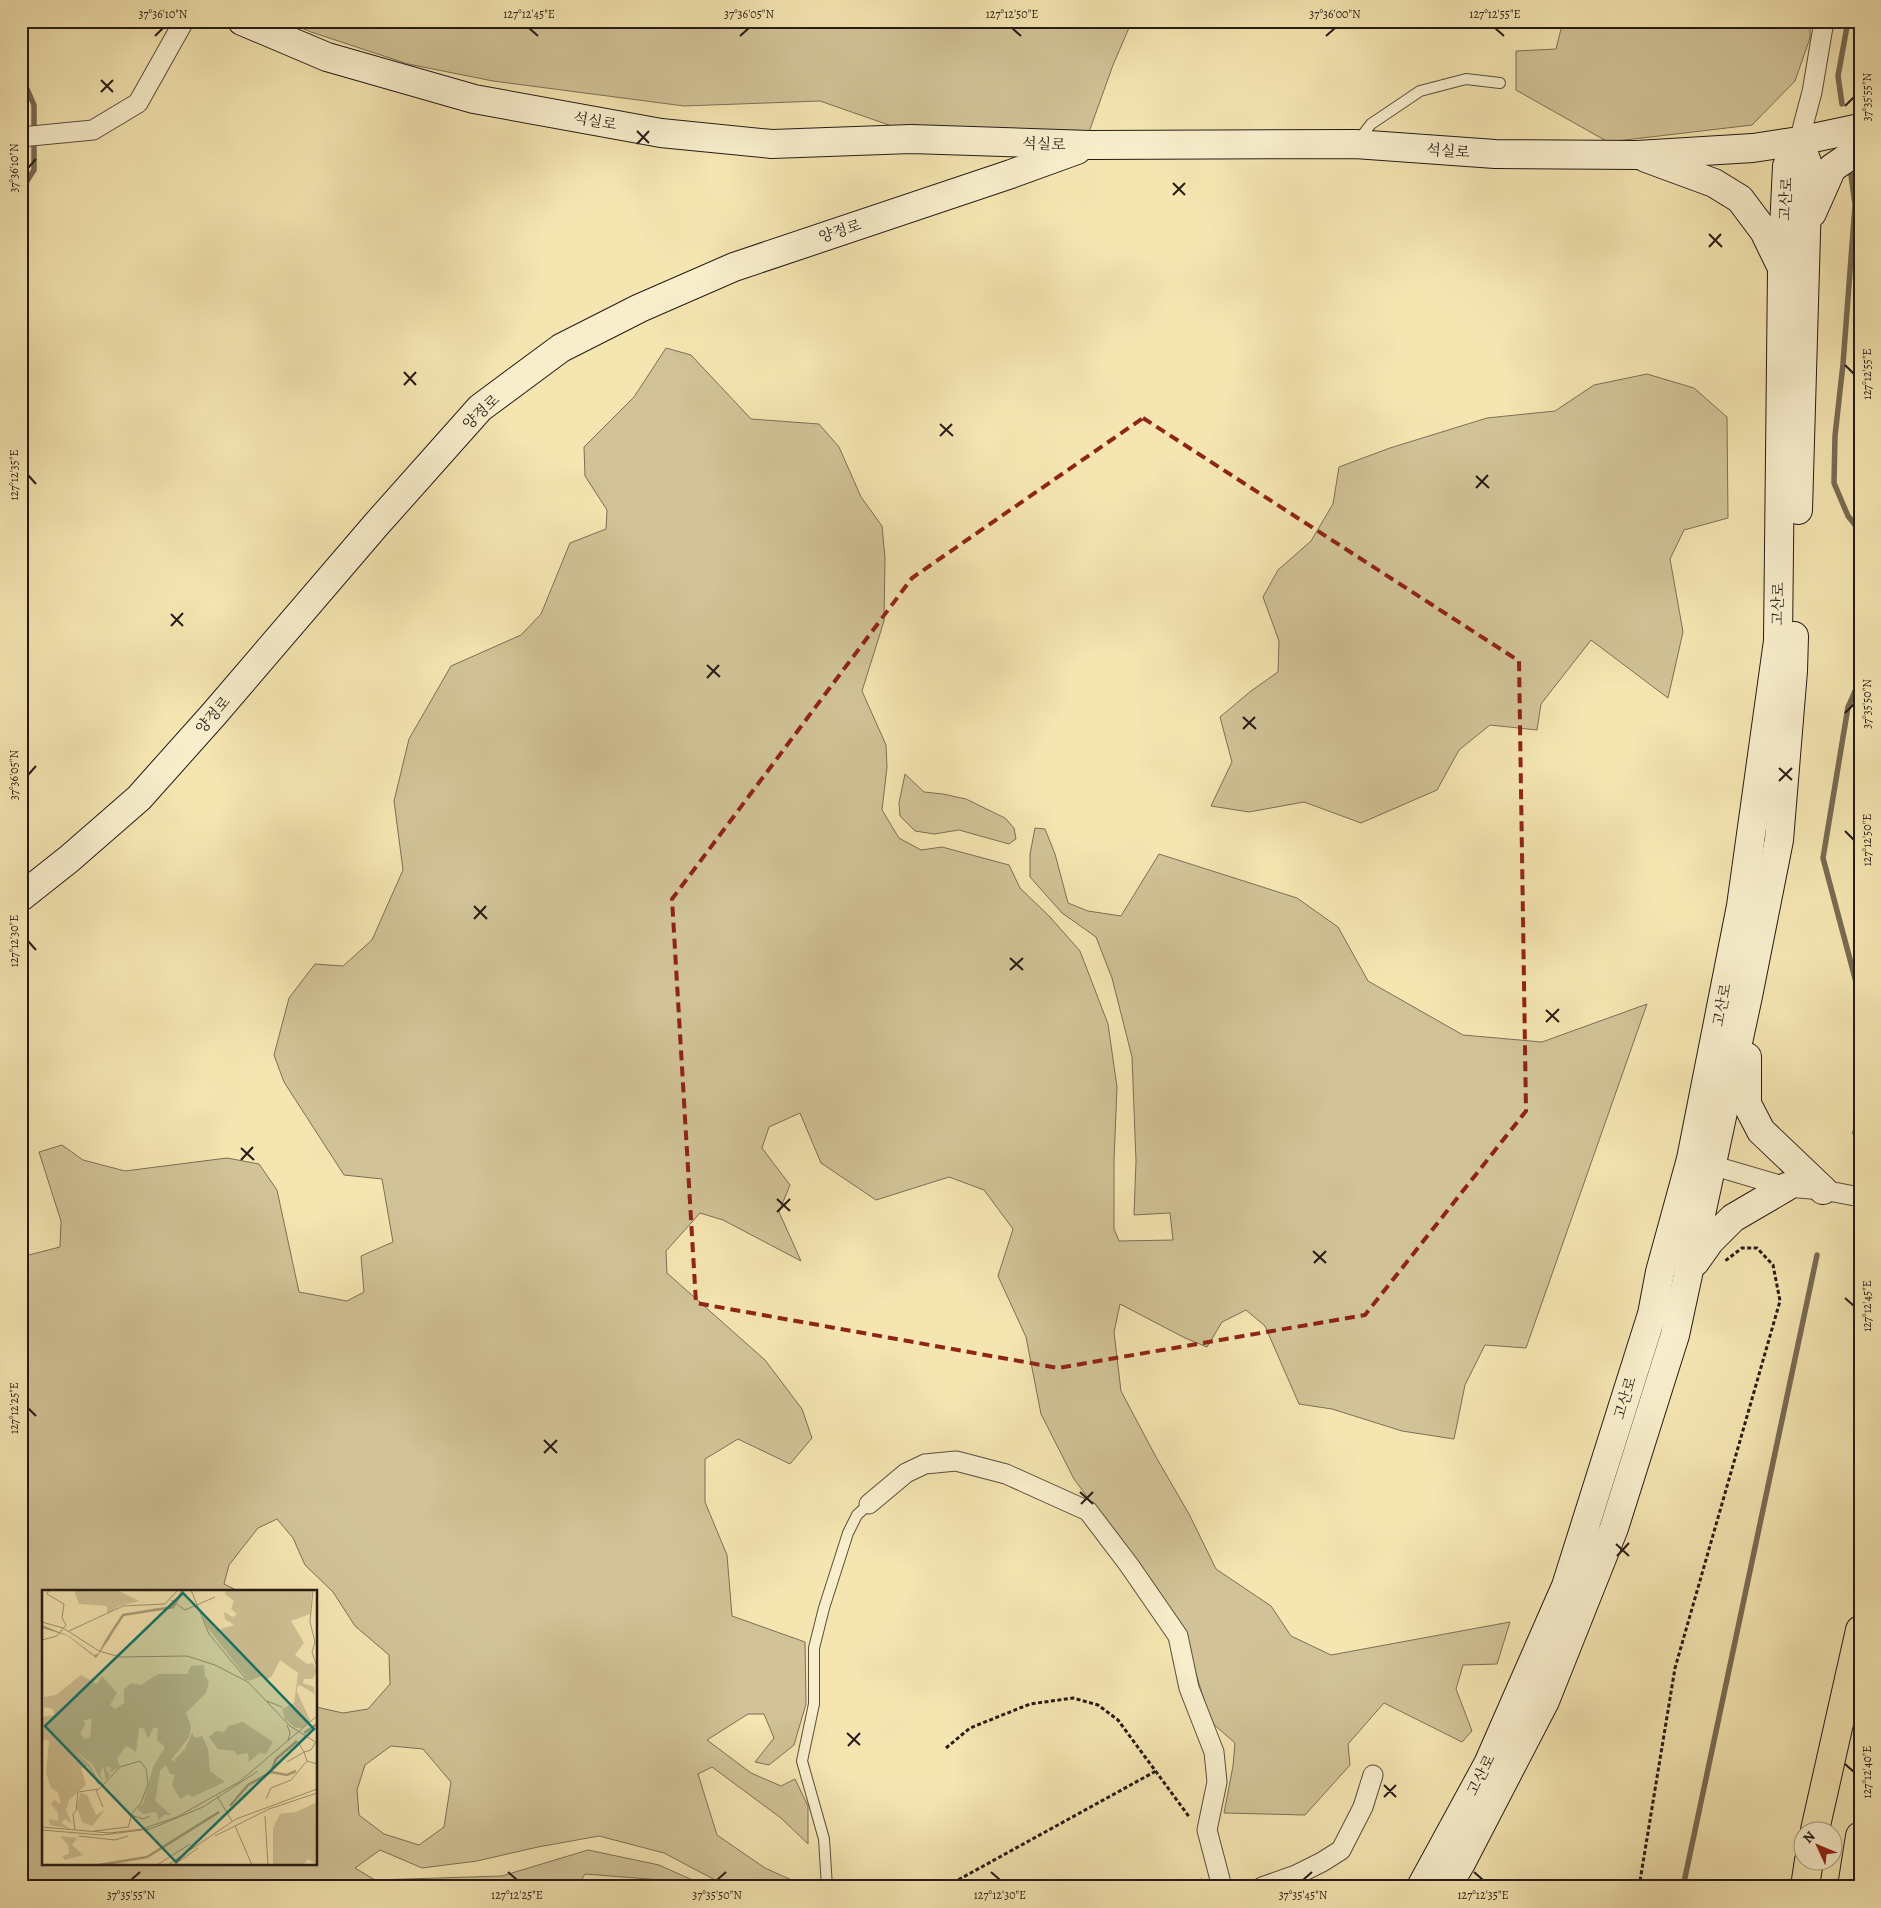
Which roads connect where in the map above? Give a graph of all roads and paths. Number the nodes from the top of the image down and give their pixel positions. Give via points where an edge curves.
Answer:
1 (184, 21) edge
2 (242, 21) edge
3 (1824, 21) edge
4 (1500, 83) dead end
5 (1860, 128) edge
6 (21, 137) edge
7 (1799, 141) junction
8 (998, 142) junction
9 (1355, 144) junction
10 (1090, 145) junction
11 (1860, 149) edge
12 (1637, 154) junction
13 (1011, 174) junction
14 (1806, 228) junction
15 (1782, 270) junction
16 (1860, 407) edge
17 (1859, 430) edge
18 (1860, 499) edge
19 (21, 897) edge
20 (1748, 996) junction
21 (1702, 1162) junction
22 (1786, 1188) junction
23 (1822, 1190) junction
24 (1860, 1197) edge
25 (1693, 1266) junction
26 (869, 1504) joint
27 (1860, 1630) edge
28 (946, 1748) dead end
29 (1156, 1771) junction
30 (1373, 1775) dead end
31 (1817, 1820) edge
32 (1207, 1830) junction
33 (1860, 1836) edge
34 (1808, 1870) edge
35 (1221, 1881) edge
36 (948, 1886) edge
37 (827, 1887) edge
38 (1131, 1887) edge
39 (1262, 1887) edge
40 (1421, 1887) edge
41 (1446, 1887) edge
42 (1639, 1887) edge
43 (1805, 1887) edge
44 (1852, 1887) edge

1 - 6 street via 138,103 93,130
2 - 8 street, 석실로 via 327,57 474,99 661,133 772,144 911,139
3 - 7 street via 1812,92
4 - 9 lane via 1466,79 1420,91 1371,124
5 - 7 street, 석실로
7 - 12 street, 석실로 via 1753,148
7 - 14 street, 고산로 via 1808,165
7 - 15 street, 고산로 via 1787,166
8 - 10 street, 석실로
8 - 13 street via 1011,161
9 - 10 street, 석실로
9 - 12 street, 석실로 via 1495,154
10 - 13 street, 양정로
11 - 14 street via 1832,168
12 - 15 street via 1714,183 1740,199 1764,231
13 - 19 street, 양정로 via 734,267 640,308 561,348 480,408 139,798
14 - 20 street, 고산로 via 1792,681 1779,840
15 - 21 street, 고산로 via 1778,641
16 - 17 path
17 - 18 path via 1854,473
20 - 21 street, 고산로
20 - 23 street via 1747,1104 1761,1131
21 - 22 street
21 - 25 street, 고산로
21 - 40 street, 고산로 via 1660,1272 1652,1314 1566,1586 1488,1764
22 - 23 street
22 - 25 street via 1733,1218 1710,1240
23 - 24 street
25 - 41 street, 고산로 via 1675,1335 1614,1528 1545,1701
25 - 42 path via 1716,1268 1742,1248 1757,1248 1773,1265 1780,1301 1675,1668
26 - 32 street via 906,1473 925,1464 956,1460 1006,1474 1088,1511 1178,1636 1189,1688 1214,1752 1217,1782
26 - 37 lane via 857,1515 848,1533 814,1648 814,1704 802,1761 824,1839
27 - 31 highway
28 - 29 path via 970,1728 1030,1704 1073,1698 1098,1705 1118,1720
29 - 32 path via 1193,1822
29 - 36 path
30 - 39 street via 1363,1807 1341,1850 1296,1875
32 - 35 street
33 - 44 highway
34 - 43 highway
35 - 38 path via 1181,1886 1147,1882

